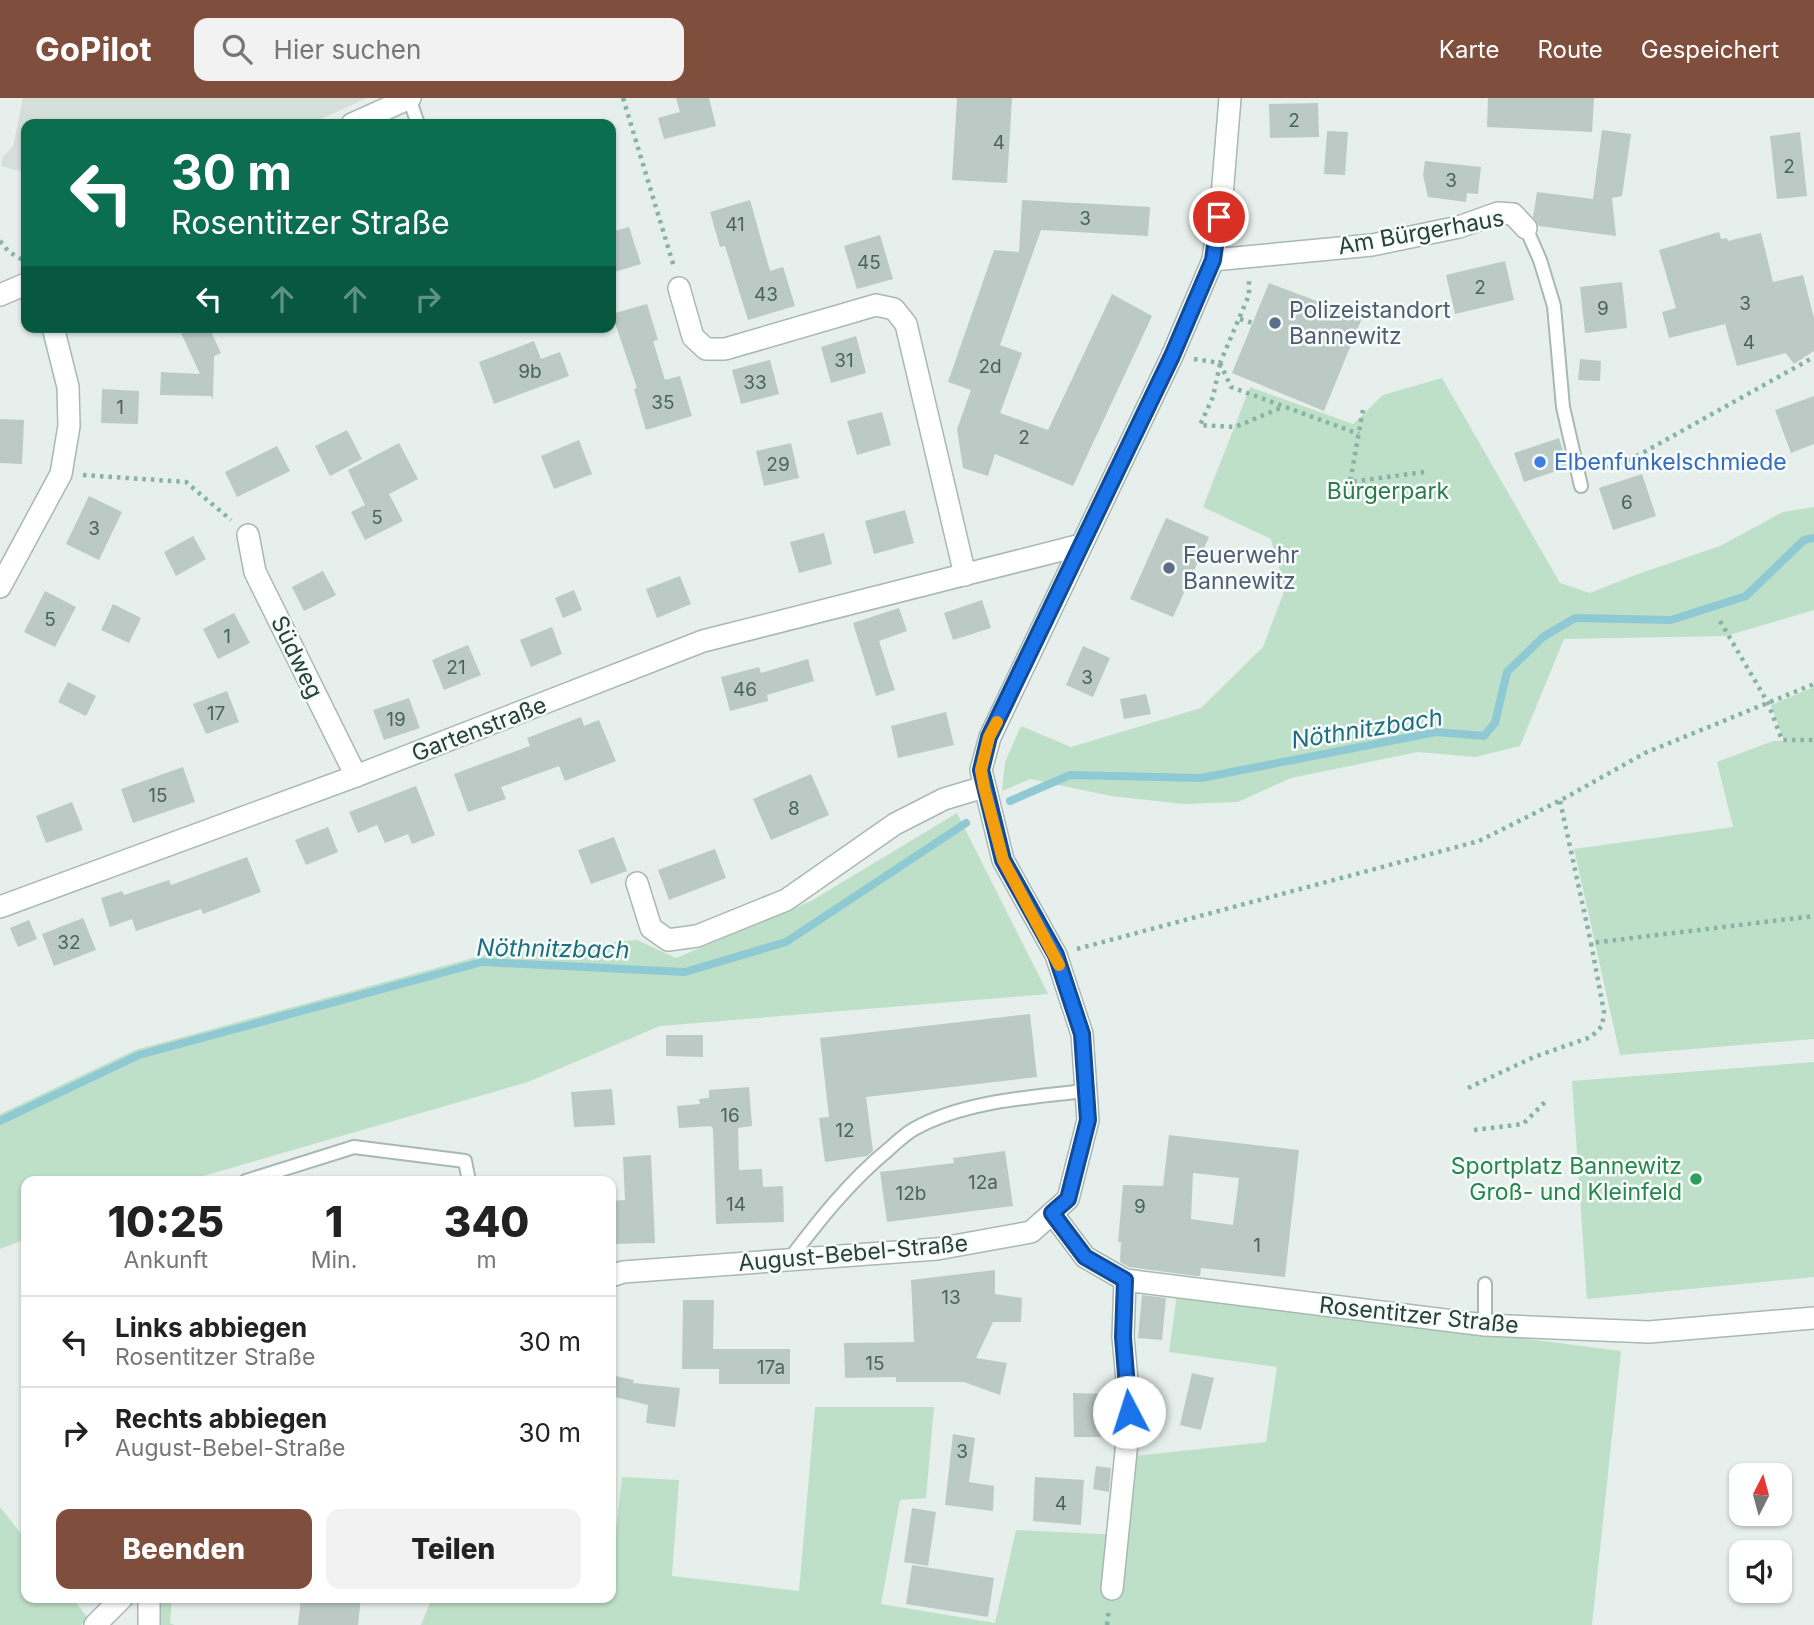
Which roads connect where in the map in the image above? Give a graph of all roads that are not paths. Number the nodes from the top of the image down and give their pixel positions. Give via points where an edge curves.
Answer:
1 (409, 98) edge
2 (1230, 98) edge
3 (363, 119) edge
4 (416, 119) edge
5 (1527, 228) joint
6 (1213, 260) junction
7 (21, 286) edge
8 (679, 288) road end
9 (0, 295) edge
10 (54, 333) edge
11 (1581, 486) dead end
12 (248, 535) road end
13 (1081, 545) junction
14 (965, 575) junction
15 (0, 587) edge
16 (356, 776) junction
17 (984, 787) junction
18 (637, 883) dead end
19 (0, 907) edge
20 (1086, 1091) junction
21 (262, 1176) edge
22 (468, 1176) edge
23 (1052, 1213) junction
24 (789, 1260) junction
25 (616, 1274) edge
26 (1125, 1280) junction
27 (1485, 1284) dead end
28 (1814, 1318) edge
29 (1485, 1325) junction
30 (1112, 1589) dead end
31 (117, 1603) edge
32 (149, 1603) edge
33 (95, 1625) edge
34 (149, 1625) edge

1 - 3 street
1 - 4 lane
2 - 6 street, August-Bebel-Straße
5 - 6 street, Am Bürgerhaus via 1513,214 1498,213 1459,227 1372,244
5 - 11 lane, Am Bürgerhaus via 1553,306 1563,407
6 - 13 street, August-Bebel-Straße
7 - 9 street
8 - 14 street via 693,337 706,349 725,349 876,305 894,309 906,324
10 - 15 street via 68,387 69,426 61,474
12 - 16 street, Südweg via 255,572
13 - 14 street, Gartenstraße
13 - 17 street, August-Bebel-Straße via 989,737 981,770
14 - 16 street, Gartenstraße via 703,641
16 - 19 street, Gartenstraße
17 - 18 street via 944,799 895,824 786,900 697,936 668,940 652,928
17 - 20 street, August-Bebel-Straße via 1003,860 1056,955 1082,1034
20 - 23 street, August-Bebel-Straße via 1088,1120 1068,1199
20 - 24 lane via 1004,1101 912,1129 865,1169
21 - 22 lane via 354,1147 465,1161
23 - 24 street, August-Bebel-Straße via 1031,1232 937,1249
23 - 26 street, Rosentitzer Straße via 1085,1257
24 - 25 street, August-Bebel-Straße
26 - 29 street, Rosentitzer Straße
26 - 30 street via 1123,1337 1129,1412
27 - 29 lane
28 - 29 street, Rosentitzer Straße via 1649,1332
31 - 33 street
32 - 34 street

